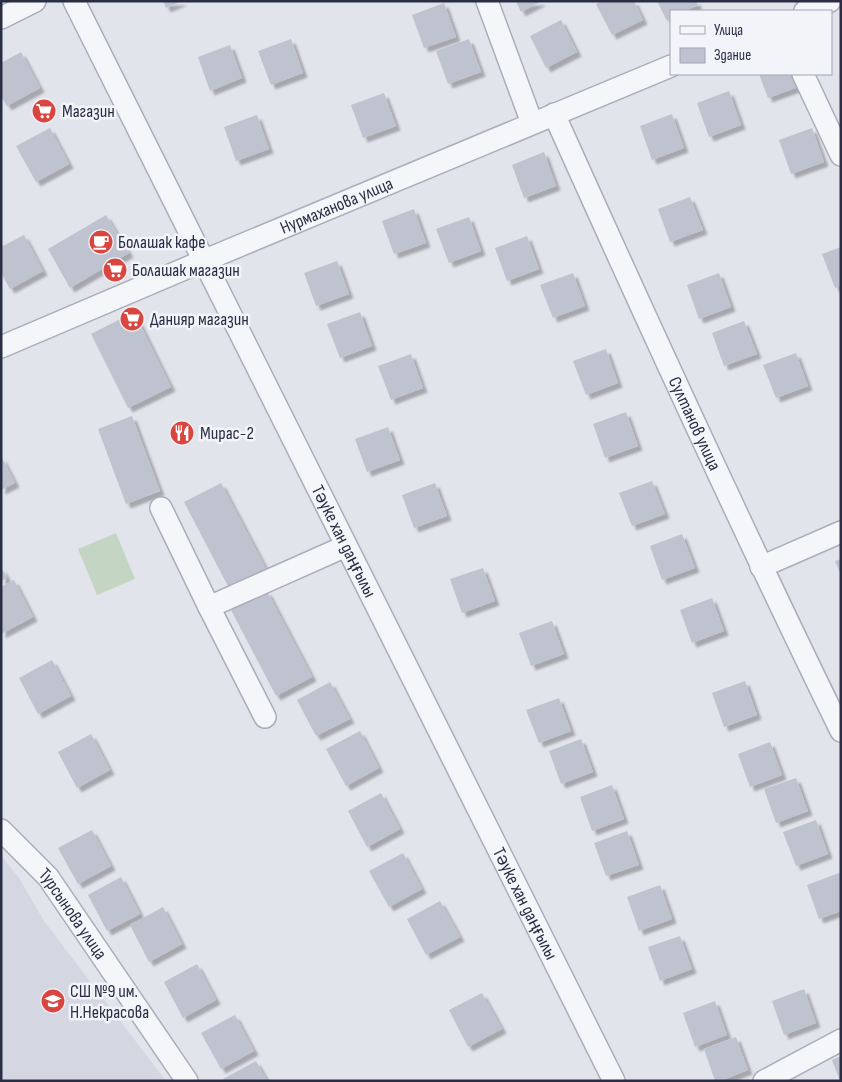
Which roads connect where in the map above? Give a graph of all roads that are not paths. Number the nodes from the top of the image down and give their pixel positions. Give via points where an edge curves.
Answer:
1 (35, 1) edge
2 (74, 1) edge
3 (487, 1) edge
4 (830, 1) edge
5 (808, 10) edge
6 (1, 18) edge
7 (670, 66) edge
8 (803, 75) edge
9 (554, 114) junction
10 (532, 123) junction
11 (841, 155) edge
12 (203, 261) junction
13 (1, 346) edge
14 (161, 508) dead end
15 (841, 532) edge
16 (346, 546) junction
17 (761, 567) junction
18 (209, 607) junction
19 (834, 700) edge
20 (265, 717) dead end
21 (841, 731) edge
22 (1, 830) edge
23 (841, 1040) edge
24 (187, 1081) edge
25 (614, 1081) edge
26 (764, 1081) edge

1 - 6 street
2 - 12 street, Тәуке хан даңғылы
3 - 10 street
4 - 5 street
7 - 9 street, Нурмаханова улица
8 - 11 street
9 - 10 street, Нурмаханова улица
9 - 17 street, Султанов улица
10 - 12 street, Нурмаханова улица
12 - 13 street, Нурмаханова улица
12 - 16 street, Тәуке хан даңғылы
14 - 18 street
15 - 17 street
16 - 18 street
16 - 25 street, Тәуке хан даңғылы
17 - 19 street, Султанов улица
18 - 20 street
19 - 21 street, Султанов улица
22 - 24 street, Турсынова улица via 48,877
23 - 26 street

